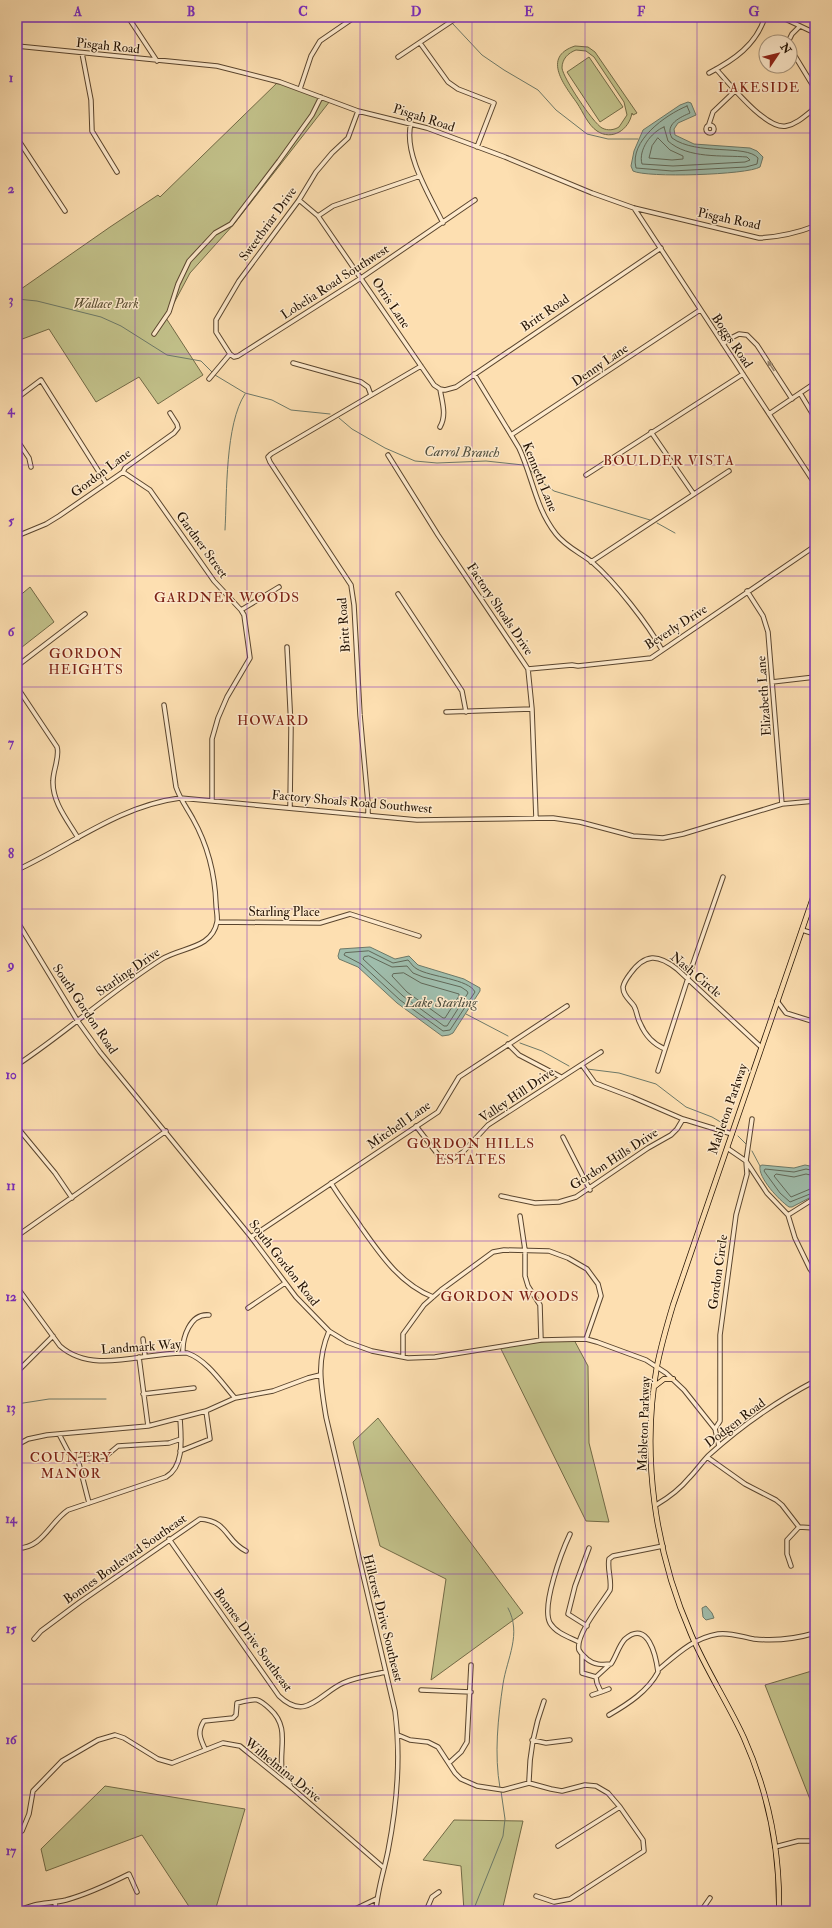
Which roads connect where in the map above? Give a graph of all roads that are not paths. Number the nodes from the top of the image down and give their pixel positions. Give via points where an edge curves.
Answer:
1 (128, 17) edge
2 (355, 17) edge
3 (458, 17) edge
4 (765, 17) edge
5 (781, 17) edge
6 (800, 26) junction
7 (815, 33) edge
8 (793, 34) edge
9 (420, 43) junction
10 (17, 46) edge
11 (82, 53) junction
12 (398, 57) dead end
13 (157, 61) junction
14 (798, 61) edge
15 (716, 69) junction
16 (709, 73) dead end
17 (300, 89) junction
18 (815, 89) edge
19 (735, 91) junction
20 (321, 97) junction
21 (815, 108) edge
22 (358, 111) junction
23 (411, 123) junction
24 (709, 124) dead end
25 (17, 138) edge
26 (477, 147) junction
27 (117, 172) dead end
28 (420, 176) junction
29 (299, 200) junction
30 (475, 200) dead end
31 (634, 208) junction
32 (65, 211) dead end
33 (318, 216) junction
34 (443, 223) junction
35 (815, 226) edge
36 (661, 248) junction
37 (361, 278) junction
38 (700, 310) junction
39 (154, 334) dead end
40 (723, 344) junction
41 (230, 354) junction
42 (292, 363) dead end
43 (421, 366) junction
44 (474, 374) junction
45 (743, 374) junction
46 (209, 379) dead end
47 (815, 383) edge
48 (440, 389) junction
49 (800, 393) junction
50 (371, 396) junction
51 (17, 398) edge
52 (792, 398) junction
53 (170, 413) dead end
54 (769, 414) junction
55 (815, 418) edge
56 (440, 427) dead end
57 (651, 432) junction
58 (511, 435) junction
59 (17, 440) edge
60 (388, 455) dead end
61 (30, 467) dead end
62 (729, 471) dead end
63 (123, 472) junction
64 (586, 475) dead end
65 (106, 482) junction
66 (815, 484) edge
67 (693, 493) junction
68 (17, 536) edge
69 (815, 546) edge
70 (591, 562) junction
71 (278, 586) dead end
72 (747, 591) junction
73 (398, 594) dead end
74 (242, 610) junction
75 (85, 614) dead end
76 (287, 647) dead end
77 (662, 650) junction
78 (17, 666) edge
79 (528, 669) junction
80 (815, 677) edge
81 (772, 682) junction
82 (17, 687) edge
83 (164, 705) dead end
84 (532, 709) junction
85 (446, 712) dead end
86 (466, 712) junction
87 (180, 798) junction
88 (212, 800) junction
89 (815, 801) edge
90 (782, 804) junction
91 (290, 807) junction
92 (368, 815) junction
93 (536, 818) junction
94 (78, 838) junction
95 (17, 870) edge
96 (723, 877) dead end
97 (815, 892) edge
98 (17, 921) edge
99 (218, 922) junction
100 (802, 930) junction
101 (815, 934) edge
102 (419, 936) dead end
103 (688, 978) junction
104 (777, 1001) junction
105 (567, 1006) dead end
106 (77, 1020) junction
107 (815, 1022) edge
108 (508, 1044) junction
109 (760, 1047) junction
110 (665, 1049) junction
111 (601, 1052) dead end
112 (17, 1065) edge
113 (582, 1065) junction
114 (658, 1071) dead end
115 (562, 1077) junction
116 (683, 1119) junction
117 (752, 1119) dead end
118 (416, 1126) junction
119 (17, 1127) edge
120 (166, 1131) junction
121 (732, 1134) junction
122 (563, 1137) dead end
123 (727, 1148) junction
124 (746, 1161) junction
125 (331, 1183) junction
126 (590, 1190) junction
127 (501, 1196) dead end
128 (72, 1198) junction
129 (815, 1198) edge
130 (788, 1215) junction
131 (520, 1216) dead end
132 (17, 1236) edge
133 (251, 1237) junction
134 (525, 1250) junction
135 (815, 1276) edge
136 (285, 1283) junction
137 (17, 1287) edge
138 (433, 1297) junction
139 (248, 1308) dead end
140 (209, 1315) dead end
141 (329, 1331) junction
142 (53, 1336) junction
143 (586, 1339) junction
144 (143, 1340) dead end
145 (541, 1340) junction
146 (183, 1353) junction
147 (145, 1356) junction
148 (139, 1357) junction
149 (403, 1357) junction
150 (657, 1367) junction
151 (17, 1372) edge
152 (320, 1376) junction
153 (674, 1379) junction
154 (815, 1381) edge
155 (656, 1386) junction
156 (194, 1388) dead end
157 (143, 1394) junction
158 (235, 1398) junction
159 (206, 1411) junction
160 (180, 1418) junction
161 (148, 1426) junction
162 (715, 1429) junction
163 (59, 1434) junction
164 (180, 1438) junction
165 (17, 1445) edge
166 (719, 1446) junction
167 (180, 1450) junction
168 (707, 1457) junction
169 (78, 1460) junction
170 (88, 1503) junction
171 (656, 1505) junction
172 (799, 1526) junction
173 (815, 1528) edge
174 (570, 1534) dead end
175 (170, 1539) junction
176 (663, 1546) junction
177 (17, 1548) edge
178 (589, 1548) dead end
179 (246, 1551) dead end
180 (791, 1566) dead end
181 (587, 1626) junction
182 (815, 1633) edge
183 (34, 1639) dead end
184 (579, 1642) junction
185 (694, 1642) junction
186 (582, 1655) junction
187 (471, 1664) dead end
188 (611, 1664) junction
189 (658, 1670) junction
190 (386, 1672) junction
191 (596, 1677) junction
192 (609, 1689) dead end
193 (421, 1690) dead end
194 (471, 1692) junction
195 (601, 1692) junction
196 (592, 1696) dead end
197 (544, 1701) dead end
198 (609, 1715) dead end
199 (398, 1735) junction
200 (532, 1740) junction
201 (570, 1740) dead end
202 (205, 1749) junction
203 (449, 1763) junction
204 (530, 1783) junction
205 (292, 1788) junction
206 (620, 1807) junction
207 (17, 1832) edge
208 (815, 1841) edge
209 (558, 1846) dead end
210 (775, 1847) junction
211 (384, 1868) junction
212 (137, 1892) dead end
213 (439, 1892) dead end
214 (536, 1896) dead end
215 (710, 1898) dead end
216 (376, 1899) junction
217 (55, 1902) junction
218 (19, 1911) edge
219 (56, 1911) edge
220 (351, 1911) edge
221 (376, 1911) edge
222 (426, 1911) edge
223 (701, 1911) edge
224 (779, 1911) edge

1 - 13 street
2 - 17 street via 320,41 310,56
3 - 9 street
4 - 15 street via 751,45
5 - 6 street
6 - 7 street
6 - 8 street
9 - 12 street
9 - 26 street via 451,85 494,103
10 - 11 street, Pisgah Road
11 - 13 street, Pisgah Road
11 - 27 street via 91,100 92,131
13 - 17 street, Pisgah Road via 217,66
14 - 18 street
15 - 16 street
15 - 19 street
17 - 20 street, Pisgah Road
19 - 21 street via 769,122 778,126 794,123
19 - 24 street via 713,112
20 - 22 street, Pisgah Road
20 - 39 street via 312,115 231,224 215,233 189,261 169,312
22 - 23 street, Pisgah Road
22 - 29 street, Sweetbriar Drive via 348,138 316,172
23 - 26 street, Pisgah Road
23 - 28 street via 410,148
25 - 32 street
26 - 31 street, Pisgah Road
28 - 33 street via 333,206
28 - 34 street
29 - 33 street, Orris Lane
29 - 41 street, Sweetbriar Drive via 239,281 216,320 216,332
30 - 34 street, Lobelia Road Southwest
31 - 35 street, Pisgah Road via 759,238 774,237
31 - 36 street, Boggs Road
33 - 37 street, Orris Lane
34 - 37 street, Lobelia Road Southwest
36 - 38 street, Boggs Road
36 - 44 street, Britt Road
37 - 41 street, Lobelia Road Southwest via 238,356
37 - 43 street, Orris Lane
38 - 40 street, Boggs Road
38 - 58 street, Denny Lane
40 - 45 street, Boggs Road
52 -> 40 street via 750,338 739,334
41 - 46 street
42 - 50 street via 361,382 368,387
43 - 48 street, Orris Lane via 434,385
43 - 50 street
44 - 48 street, Britt Road via 456,387
44 - 58 street, Kenneth Lane
45 - 54 street, Boggs Road
45 - 57 street
47 - 49 street
48 - 56 street via 443,421
49 - 52 street
49 - 55 street
50 - 92 street, Britt Road via 268,457 351,585
51 - 65 street via 41,380
52 - 54 street
53 - 63 street, Gordon Lane via 178,428 128,465
54 - 66 street, Boggs Road
57 - 64 street
57 - 67 street
58 - 70 street, Kenneth Lane via 525,461 536,498 548,522 562,540
59 - 61 street via 29,458
60 - 79 street, Factory Shoals Drive
62 - 67 street
63 - 65 street, Gordon Lane
63 - 74 street, Gardner Street via 150,490 214,581
65 - 68 street, Gordon Lane via 53,520
67 - 70 street
69 - 72 street, Beverly Drive
70 - 77 street, Kenneth Lane via 637,613
71 - 74 street
72 - 77 street, Beverly Drive
72 - 81 street, Elizabeth Lane via 767,625
73 - 86 street via 462,691
74 - 88 street via 250,658 227,697 212,739
75 - 78 street
76 - 91 street
77 - 79 street, Beverly Drive via 651,658
79 - 84 street, Factory Shoals Drive
80 - 81 street
81 - 90 street, Elizabeth Lane
82 - 94 street via 57,747 59,753 53,771 53,793
83 - 87 street via 176,787
84 - 86 street
84 - 93 street, Factory Shoals Drive
85 - 86 street
87 - 88 street, Factory Shoals Road Southwest
87 - 94 street, Factory Shoals Road Southwest via 149,804 123,814
87 - 99 street via 193,818 206,847 216,896
88 - 91 street, Factory Shoals Road Southwest
89 - 90 street, Factory Shoals Road Southwest
90 - 93 street, Factory Shoals Road Southwest via 663,838 632,836 565,819
91 - 92 street, Factory Shoals Road Southwest
92 - 93 street, Factory Shoals Road Southwest via 417,820
94 - 95 street, Factory Shoals Road Southwest
96 - 103 street
97 - 100 main road, Mableton Parkway
98 - 106 street, South Gordon Road
99 - 102 street, Starling Place via 320,923 350,914
99 - 106 street, Starling Drive via 205,941 161,960
100 - 101 street
100 - 104 main road, Mableton Parkway
103 - 109 street, Nash Circle
103 - 110 street
103 - 110 street, Nash Circle via 664,959 655,957 637,966 624,984 625,994 634,1006 645,1033 654,1043
104 - 107 street via 790,1014
104 - 109 main road, Mableton Parkway
105 - 108 street, Mitchell Lane
106 - 112 street, Starling Drive via 49,1044
106 - 120 street, South Gordon Road via 119,1076
108 - 115 street via 519,1055
108 - 118 street, Mitchell Lane via 459,1077 438,1112
109 - 121 main road, Mableton Parkway
110 - 114 street
111 - 113 street, Valley Hill Drive
113 - 115 street, Valley Hill Drive
113 - 116 street via 595,1083
115 - 118 street, Valley Hill Drive via 488,1125 454,1158 439,1156
116 - 121 street
116 - 126 street, Gordon Hills Drive via 671,1135 612,1172
117 - 124 street, Gordon Circle
118 - 125 street, Mitchell Lane
119 - 128 street
120 - 128 street
120 - 133 street, South Gordon Road
121 - 123 main road, Mableton Parkway
122 - 126 street
123 - 124 street
123 - 150 main road, Mableton Parkway via 673,1305
124 - 130 street via 767,1193
124 - 162 street, Gordon Circle via 747,1174 736,1215 720,1335 720,1421
125 - 133 street, Mitchell Lane
125 - 138 street via 390,1267
126 - 127 street, Gordon Hills Drive via 559,1202 535,1202
128 - 132 street
129 - 130 street
130 - 135 street via 795,1238
131 - 134 street
133 - 136 street, South Gordon Road
134 - 138 street via 493,1252
134 - 143 street via 560,1254 579,1263 594,1277 601,1296
134 - 145 street via 526,1281 540,1305
136 - 139 street
136 - 141 street, South Gordon Road via 304,1307
137 - 142 street, Landmark Way
138 - 149 street via 417,1313 403,1334
140 - 146 street via 196,1319 189,1327 184,1336
141 - 149 street, South Gordon Road via 347,1342 372,1351
141 - 152 street, Hillcrest Drive Southeast via 320,1359
142 - 148 street, Landmark Way via 64,1350 77,1358 102,1361
142 - 151 street
143 - 145 street, South Gordon Road
143 - 150 street, South Gordon Road via 646,1360
144 - 147 street
145 - 149 street, South Gordon Road via 435,1357
146 - 147 street, Landmark Way
146 - 158 street, Landmark Way via 196,1356 207,1365
147 - 148 street, Landmark Way
148 - 157 street
150 - 153 street, South Gordon Road
150 - 155 main road, Mableton Parkway
152 - 158 street via 273,1391
152 - 190 street, Hillcrest Drive Southeast via 332,1446
153 - 155 main road via 664,1379
153 - 162 street, South Gordon Road
154 - 166 street, Dodgen Road via 773,1406
155 - 171 main road, Mableton Parkway via 652,1450
156 - 157 street
157 - 161 street
158 - 159 street
159 - 160 street
159 - 167 street via 210,1439
160 - 161 street
160 - 164 street
161 - 163 street
162 - 166 street
163 - 165 street via 28,1439
163 - 169 street via 71,1457
164 - 167 street
164 - 169 street via 169,1444 118,1446 106,1456
166 - 168 street, Dodgen Road
167 - 170 street via 177,1468 173,1473
168 - 171 street, Dodgen Road via 688,1480
168 - 172 street via 745,1484 776,1500
169 - 170 street
170 - 177 street via 74,1507 59,1516 36,1544
171 - 176 main road, Mableton Parkway
172 - 173 street
172 - 180 street via 787,1540 787,1554
174 - 184 street via 558,1564 548,1616 555,1630
175 - 179 street, Bonnes Boulevard Southeast via 200,1519 211,1520 222,1526 238,1547
175 - 183 street, Bonnes Boulevard Southeast via 41,1630
175 - 190 street, Bonnes Drive Southeast via 279,1696 286,1702 295,1707 304,1707 316,1702 342,1683
176 - 181 street via 609,1559 612,1583 610,1590
176 - 185 main road, Mableton Parkway via 672,1584
178 - 181 street via 568,1614
181 - 184 street
182 - 185 street via 789,1639 766,1640 723,1633
184 - 186 street
185 - 189 street
185 - 210 main road, Mableton Parkway via 731,1711 751,1756 765,1800
186 - 188 street via 590,1662
186 - 191 street via 582,1673
187 - 194 street
188 - 189 street via 625,1639 641,1634 649,1640
188 - 191 street
189 - 198 street via 647,1689
190 - 199 street, Hillcrest Drive Southeast
191 - 195 street
192 - 195 street
193 - 194 street
194 - 203 street via 467,1742
195 - 196 street
197 - 200 street
199 - 203 street via 433,1744 442,1751
199 - 211 street, Hillcrest Drive Southeast via 396,1793
200 - 201 street via 546,1743
200 - 204 street
202 - 205 street, Wilhelmina Drive via 223,1744 240,1746
202 - 205 street via 198,1736 204,1721 233,1718 236,1715 237,1703 260,1700 280,1721 283,1742 282,1771
202 - 207 street, Wilhelmina Drive via 172,1763 115,1735 98,1740 62,1761 33,1791 29,1814 22,1831
203 - 204 street via 461,1779 477,1786 503,1790
204 - 206 street via 562,1790 585,1785 596,1786 608,1793
205 - 211 street, Wilhelmina Drive
206 - 209 street
206 - 214 street via 643,1840 644,1851 570,1899 554,1902
208 - 210 street via 798,1841
210 - 224 main road, Mableton Parkway
211 - 216 street, Hillcrest Drive Southeast
212 - 217 street via 129,1874 85,1894
213 - 222 street via 432,1897
215 - 223 street
216 - 220 street
216 - 221 street, Hillcrest Drive Southeast
217 - 218 street via 40,1903
217 - 219 street

